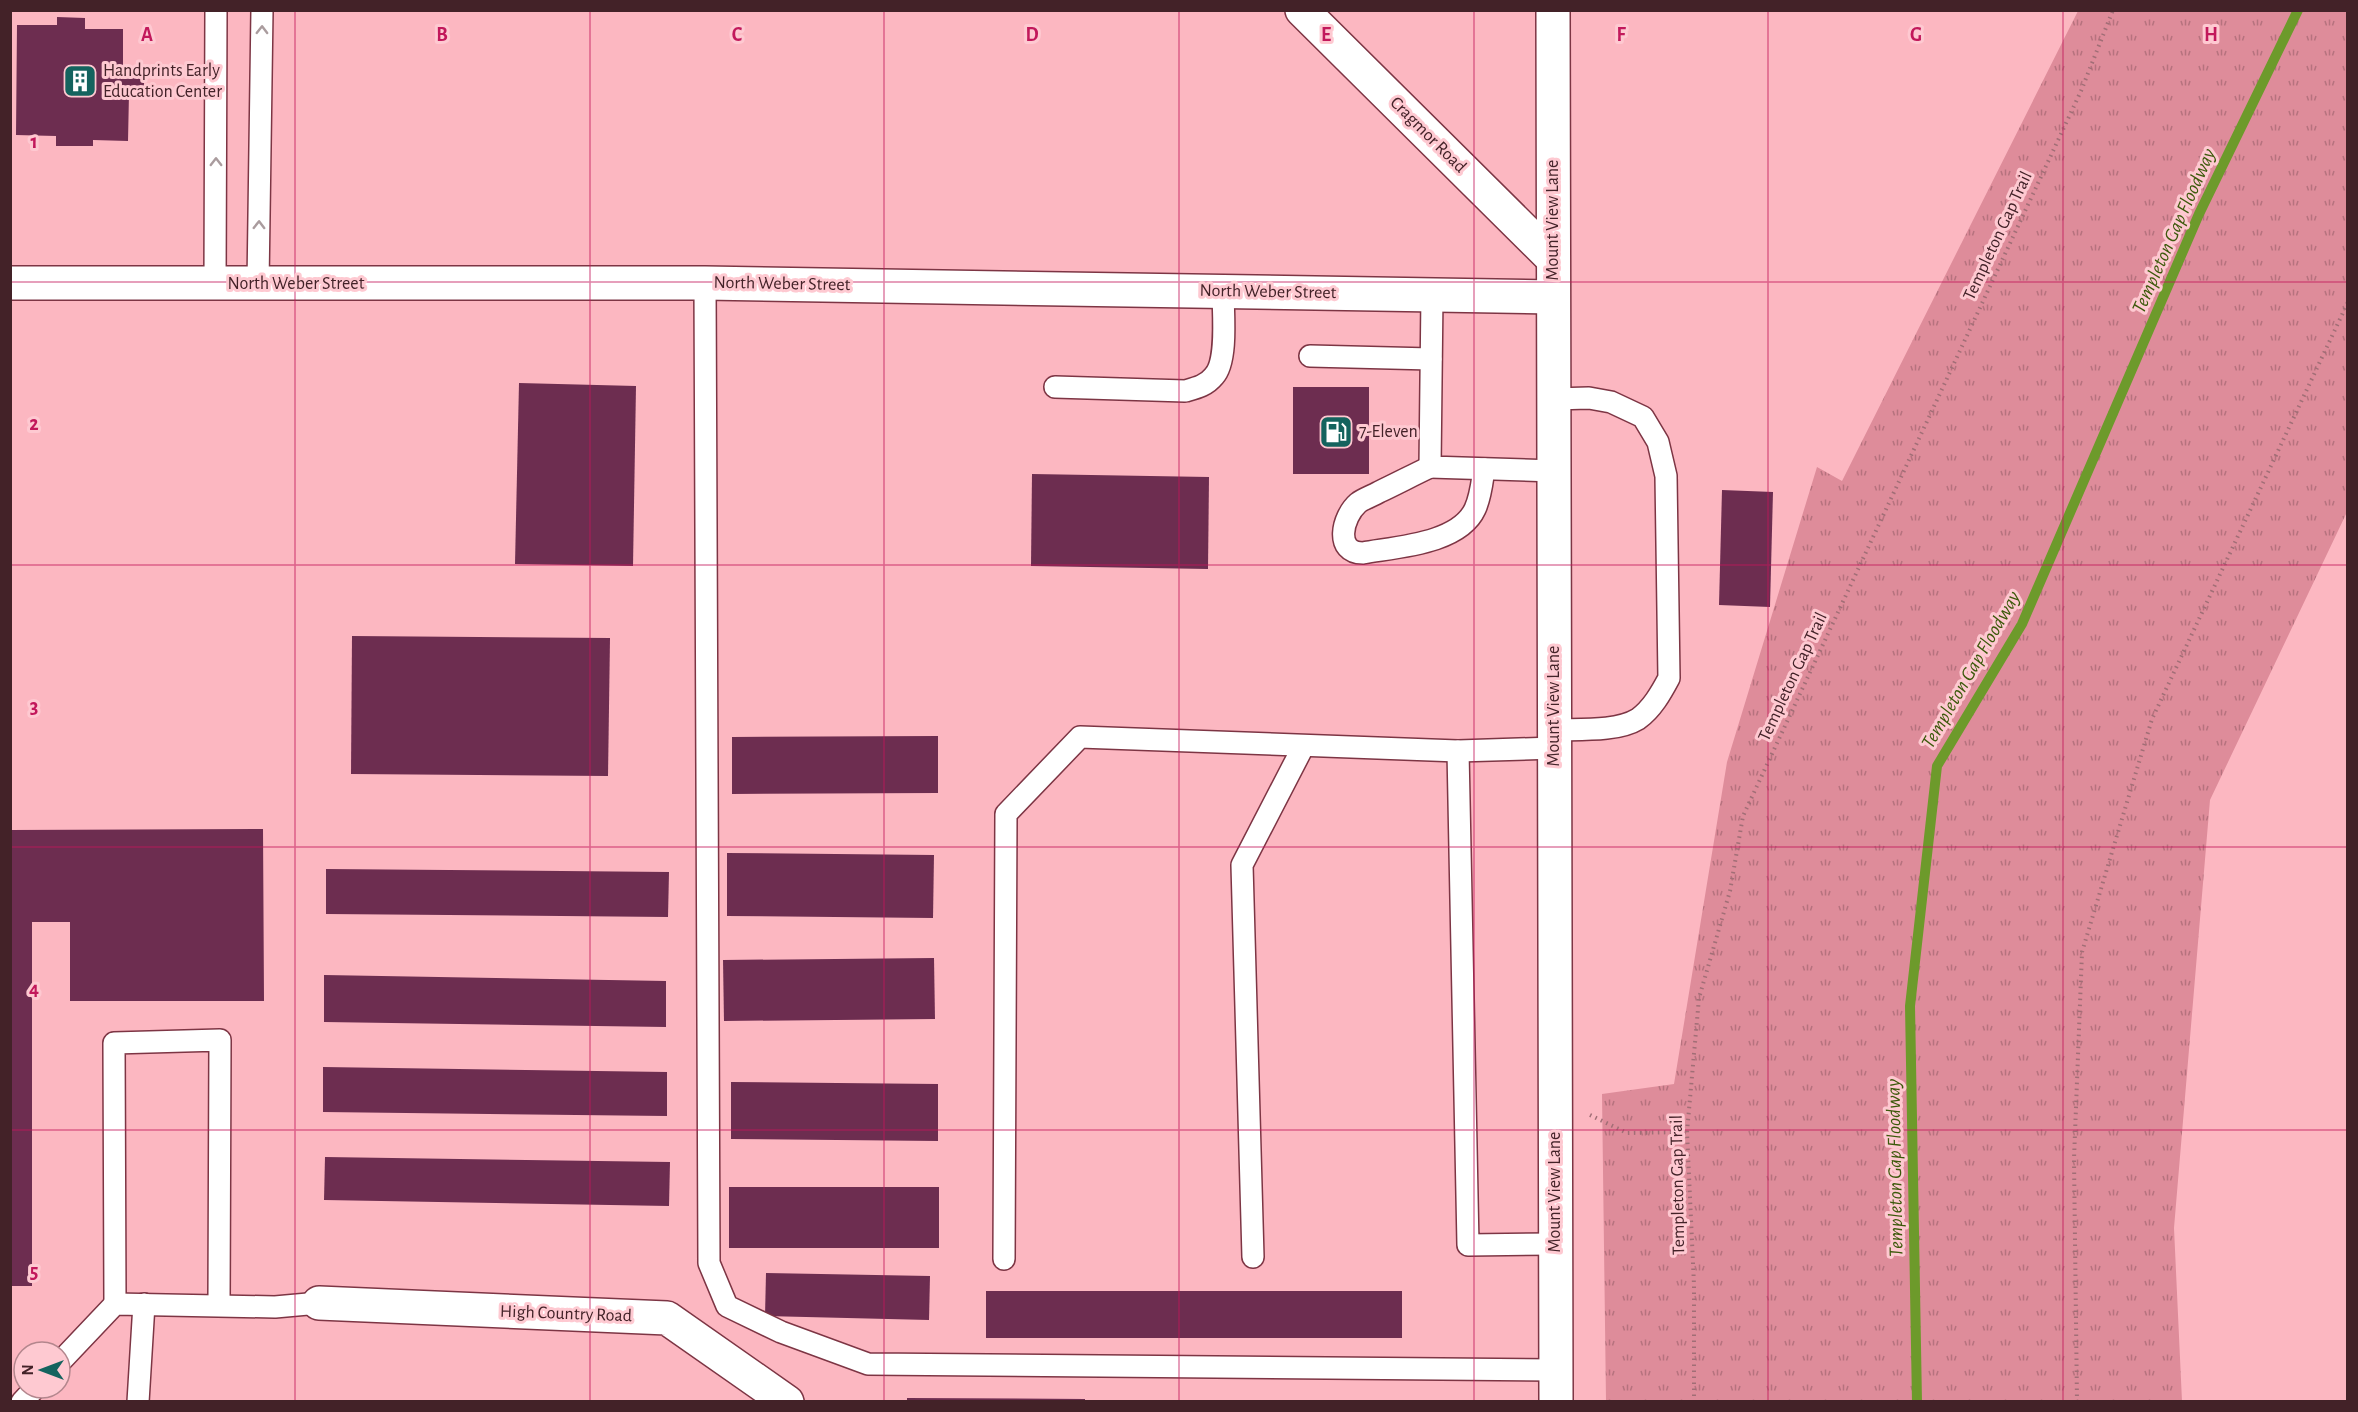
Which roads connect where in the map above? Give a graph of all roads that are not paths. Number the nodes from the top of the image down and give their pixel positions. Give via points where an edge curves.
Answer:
1 (216, 10) edge
2 (262, 10) edge
3 (1302, 10) edge
4 (1553, 10) edge
5 (1553, 259) junction
6 (10, 283) edge
7 (705, 283) junction
8 (215, 284) junction
9 (258, 284) junction
10 (1223, 291) junction
11 (1432, 295) junction
12 (1553, 297) junction
13 (1310, 356) dead end
14 (1431, 359) junction
15 (1055, 387) dead end
16 (1553, 399) junction
17 (1430, 467) junction
18 (1484, 469) junction
19 (1554, 471) junction
20 (1554, 739) junction
21 (1303, 747) junction
22 (1458, 751) junction
23 (1556, 1244) junction
24 (1253, 1257) dead end
25 (1004, 1259) dead end
26 (319, 1303) joint
27 (115, 1304) junction
28 (144, 1304) junction
29 (219, 1305) junction
30 (72, 1349) edge
31 (1556, 1386) edge
32 (138, 1401) edge
33 (788, 1401) edge

8 -> 1 lane
9 -> 2 lane
3 - 5 street, Cragmor Road
4 - 5 street, Mount View Lane
5 - 12 street, Mount View Lane
6 - 8 street, North Weber Street
7 - 9 street, North Weber Street
7 - 10 street, North Weber Street
7 - 31 lane via 709,1263 727,1306 781,1332 868,1364
8 - 9 street, North Weber Street
10 - 11 street, North Weber Street
10 - 15 lane via 1222,353 1216,375 1203,386 1185,391
11 - 12 street, North Weber Street
11 - 14 lane
12 - 16 street, Mount View Lane
13 - 14 lane
14 - 17 lane
16 - 19 street, Mount View Lane
16 - 20 lane via 1611,402 1643,417 1658,441 1666,476 1669,678 1656,701 1637,719
17 - 18 lane
17 - 18 lane via 1358,503 1347,516 1344,528 1349,549 1363,553 1417,543 1463,525 1481,494
18 - 19 lane
19 - 20 street, Mount View Lane
20 - 22 lane
20 - 23 street, Mount View Lane
21 - 22 lane
21 - 24 lane via 1242,865
21 - 25 lane via 1080,737 1006,814
22 - 23 lane via 1468,1245
23 - 31 street, Mount View Lane
26 - 29 lane via 275,1307
26 - 33 street, High Country Road via 667,1318
27 - 28 lane
27 - 29 lane via 114,1043 220,1040
27 - 30 lane
28 - 29 lane
28 - 32 lane

